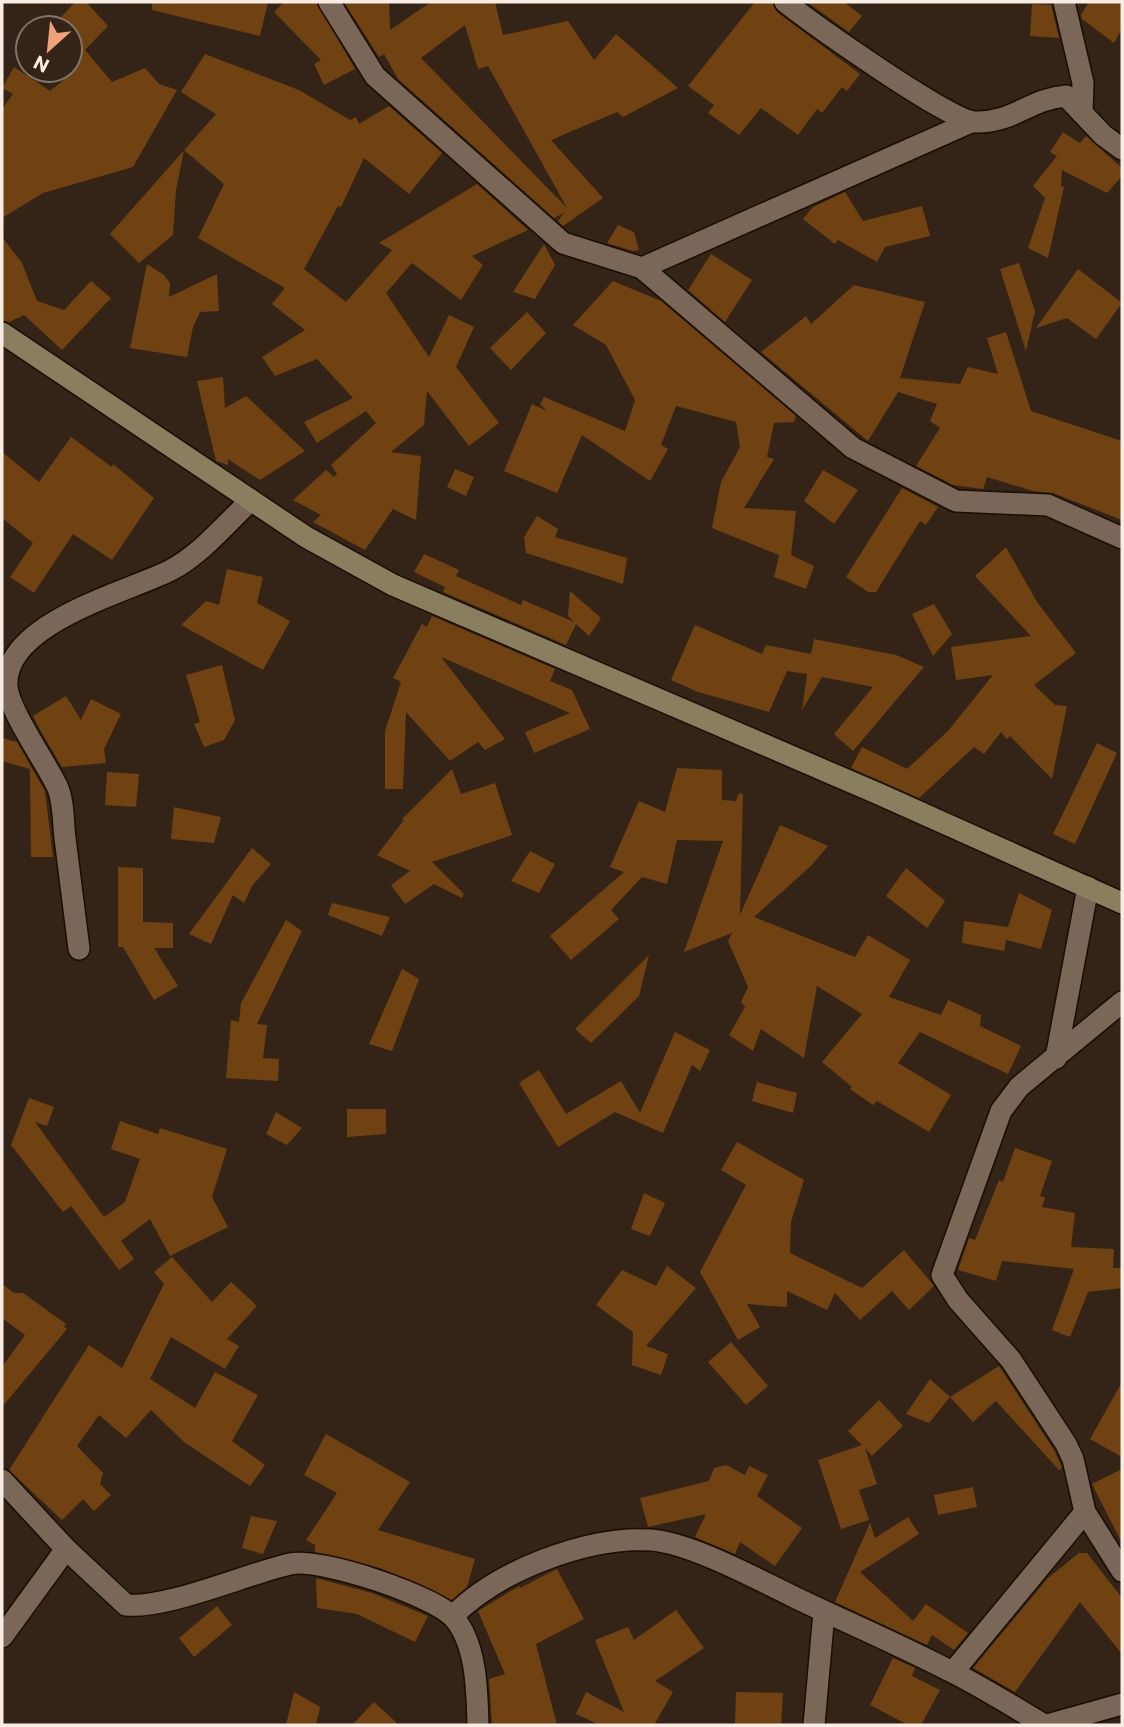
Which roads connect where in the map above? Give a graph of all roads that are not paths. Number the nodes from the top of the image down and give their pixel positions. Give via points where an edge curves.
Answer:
1 (328, 2) edge
2 (785, 2) edge
3 (1064, 2) edge
4 (1082, 113) junction
5 (971, 122) junction
6 (1122, 149) edge
7 (642, 268) junction
8 (2, 333) edge
9 (251, 500) junction
10 (1122, 538) edge
11 (1088, 887) junction
12 (1122, 903) edge
13 (79, 949) dead end
14 (1122, 1002) edge
15 (1056, 1058) junction
16 (2, 1480) edge
17 (1085, 1512) junction
18 (66, 1549) junction
19 (1122, 1572) edge
20 (824, 1612) junction
21 (453, 1616) junction
22 (2, 1637) edge
23 (953, 1672) junction
24 (1122, 1704) edge
25 (478, 1725) edge
26 (814, 1725) edge
27 (1045, 1725) edge

1 - 7 street via 375,76 563,243
2 - 5 street via 905,86
3 - 4 street via 1083,83
4 - 5 street via 1066,96 1045,98 1005,120
4 - 6 street
5 - 7 street
7 - 10 street via 853,448 956,501 1048,505
8 - 9 main road
9 - 11 main road via 393,585
9 - 13 street via 170,570 94,601 35,636 22,648 8,675 7,689 58,788
11 - 12 main road
11 - 15 street
14 - 15 street
15 - 17 street via 1019,1087 1001,1111 942,1275 1011,1360 1066,1444
16 - 18 street
17 - 19 street
17 - 23 street
18 - 21 street via 126,1605 155,1602 306,1563 377,1579
18 - 22 street
20 - 21 street via 690,1551 653,1540 631,1540 574,1551 506,1576 478,1592
20 - 23 street
20 - 26 street
21 - 25 street via 466,1637 472,1662
23 - 27 street
24 - 27 street

